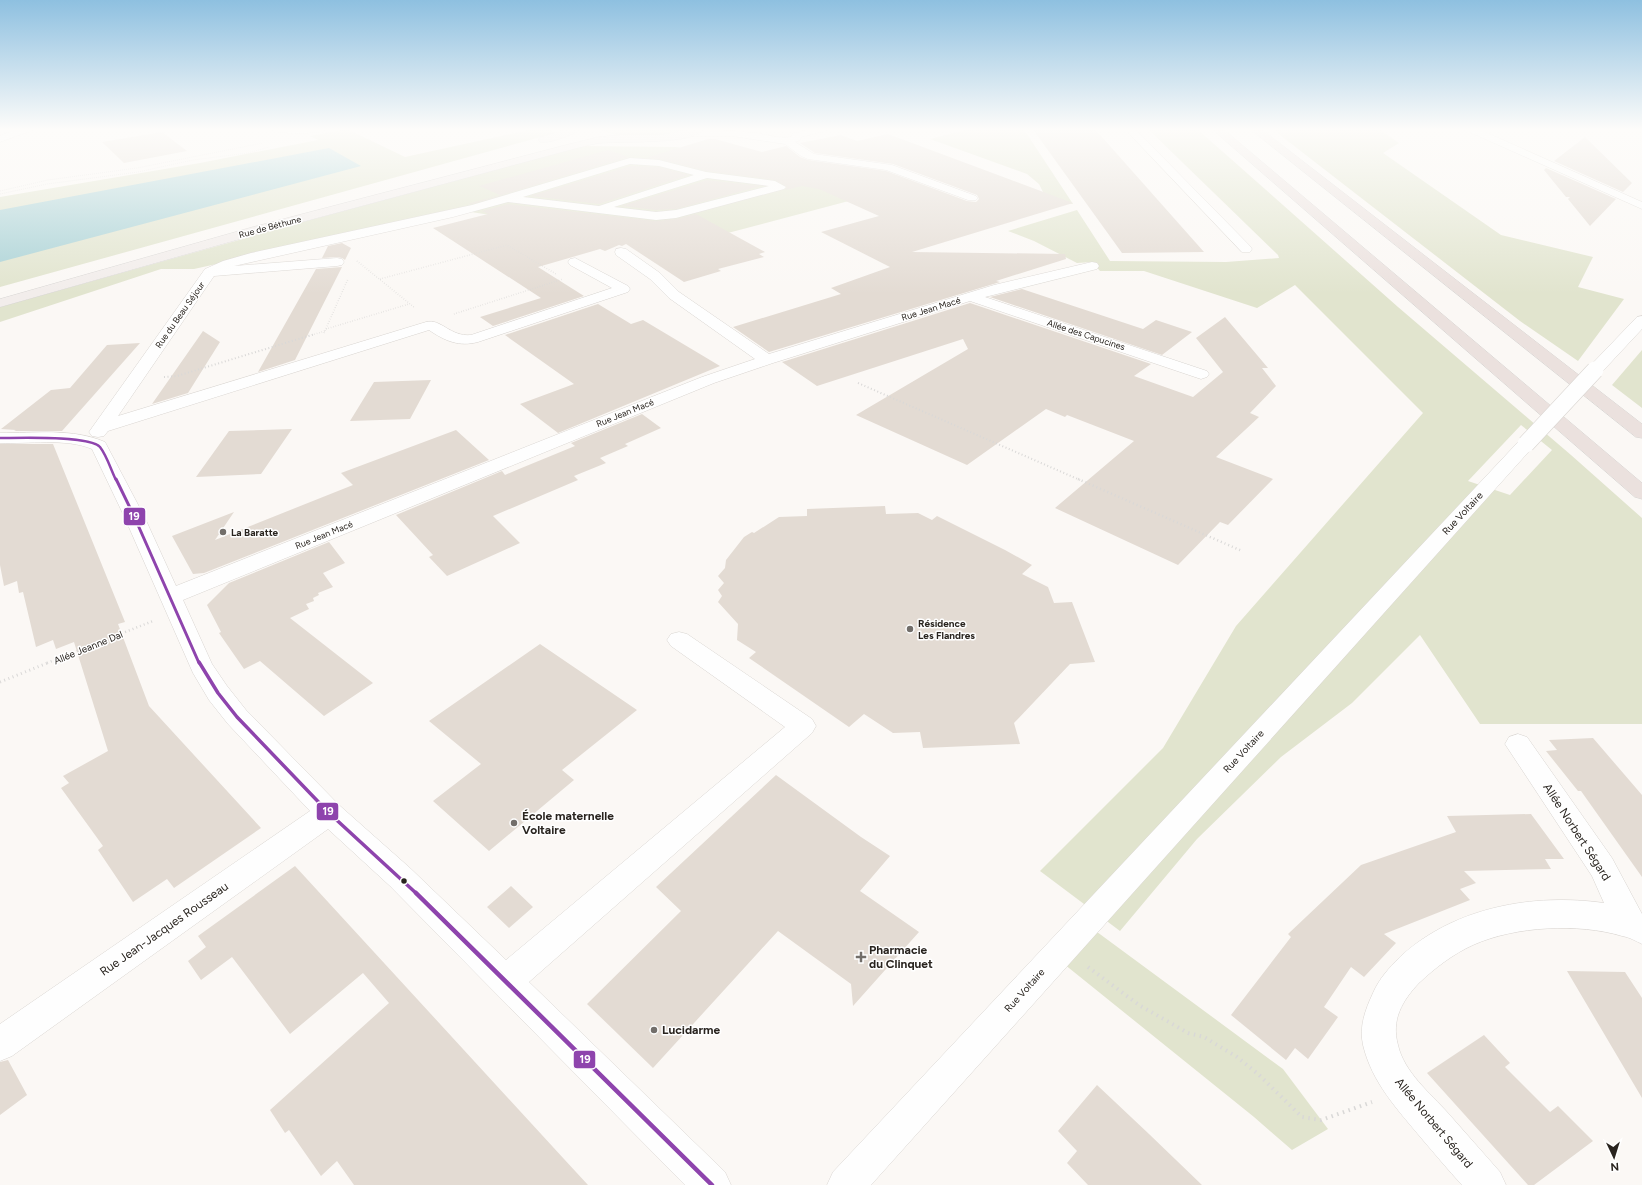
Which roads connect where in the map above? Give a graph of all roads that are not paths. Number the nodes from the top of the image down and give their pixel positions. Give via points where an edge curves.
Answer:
1 (433, 183) edge
2 (556, 183) edge
3 (680, 183) edge
4 (770, 183) edge
5 (933, 183) edge
6 (1182, 183) edge
7 (1280, 183) edge
8 (1324, 183) edge
9 (1591, 183) edge
10 (507, 198) junction
11 (972, 198) dead end
12 (1642, 206) edge
13 (598, 209) junction
14 (268, 215) dead end
15 (1246, 249) dead end
16 (621, 252) dead end
17 (337, 262) road end
18 (575, 262) dead end
19 (1092, 266) dead end
20 (210, 272) junction
21 (0, 291) edge
22 (971, 297) junction
23 (0, 303) edge
24 (1642, 320) edge
25 (767, 360) junction
26 (1201, 374) dead end
27 (1642, 433) edge
28 (96, 435) junction
29 (0, 438) edge
30 (1642, 493) edge
31 (173, 604) junction
32 (679, 640) dead end
33 (1518, 744) dead end
34 (329, 814) junction
35 (1636, 926) edge
36 (506, 982) junction
37 (0, 1044) edge
38 (712, 1185) edge
39 (846, 1185) edge
40 (1486, 1185) edge

1 - 23 main road, Rue de Béthune
2 - 10 street
3 - 13 street
4 - 13 street via 780,187 666,216
5 - 11 street
6 - 15 street
7 - 30 highway
8 - 27 highway
9 - 12 street
10 - 13 street
10 - 20 street via 460,212 275,252 216,268
14 - 21 main road, Rue de Béthune
16 - 25 street via 655,276 674,295
17 - 20 street, Rue du Beau Séjour
18 - 28 street via 623,289 473,339 454,339 431,323
19 - 22 street, Rue Jean Macé via 1037,278
20 - 28 street, Rue du Beau Séjour
22 - 25 street, Rue Jean Macé
22 - 26 street, Allée des Capucines
24 - 39 street, Rue Voltaire, bridge
25 - 31 street, Rue Jean Macé via 708,380
28 - 29 street
28 - 31 street
31 - 34 street via 201,667 218,693 237,717
32 - 36 street via 803,726
33 - 35 street, Allée Norbert Ségard via 1602,868
34 - 36 street via 400,877
34 - 37 street, Rue Jean-Jacques Rousseau
35 - 40 street, Allée Norbert Ségard via 1596,916 1543,914 1513,919 1467,932 1428,954 1395,986 1384,1003 1379,1014 1380,1044 1385,1059 1404,1091
36 - 38 street

